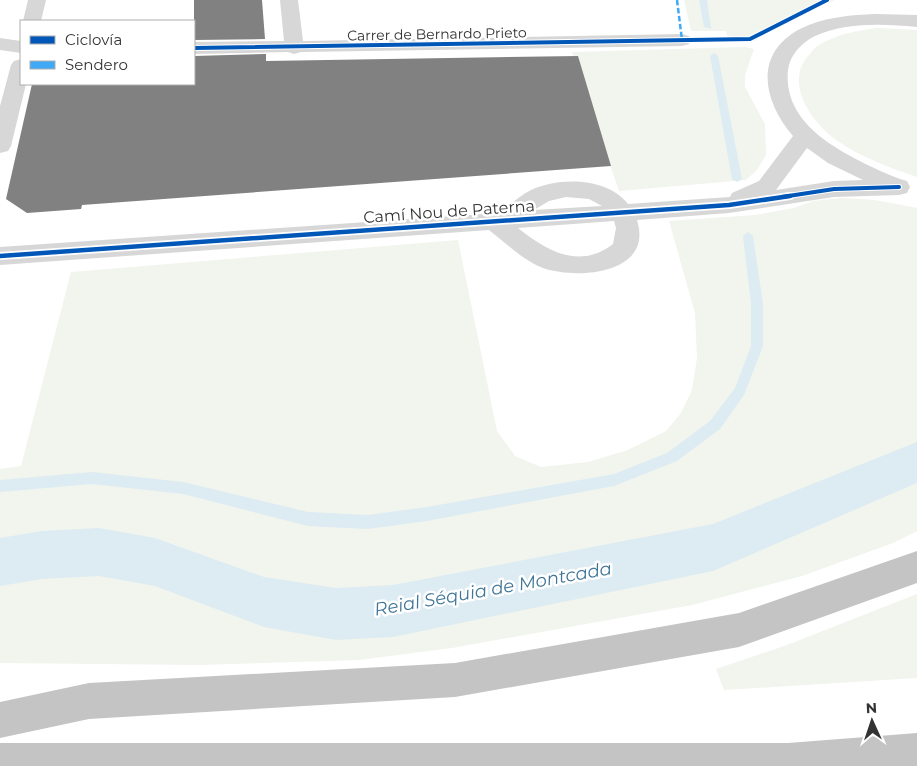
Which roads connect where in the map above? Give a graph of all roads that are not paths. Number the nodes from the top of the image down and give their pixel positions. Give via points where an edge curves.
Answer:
1 (37, 0) edge
2 (289, 0) edge
3 (851, 5) dead end
4 (32, 20) edge
5 (840, 21) junction
6 (917, 21) edge
7 (682, 40) dead end
8 (0, 44) edge
9 (20, 47) edge
10 (195, 48) edge
11 (294, 48) junction
12 (20, 69) edge
13 (805, 135) junction
14 (0, 146) edge
15 (908, 190) edge
16 (729, 204) junction
17 (621, 211) junction
18 (499, 220) junction
19 (0, 256) edge
20 (917, 567) edge
21 (0, 720) edge
22 (917, 752) edge
23 (0, 761) edge

1 - 4 street
2 - 11 street
3 - 5 street
5 - 6 street via 891,18
5 - 13 street via 796,40 783,55 776,72 778,92 787,113
7 - 11 street, Carrer de Bernardo Prieto
8 - 9 street
10 - 11 street, Carrer de Bernardo Prieto
12 - 14 street
13 - 15 street via 846,164
13 - 16 street, Camí Nou de Paterna via 766,186
15 - 16 street, Camí Nou de Paterna via 834,189
16 - 17 street, Camí Nou de Paterna
17 - 18 street, Camí Nou de Paterna
17 - 18 street via 629,230 626,242 618,253 604,262 587,266 568,266 550,261
18 - 19 street, Camí Nou de Paterna
20 - 21 highway via 739,630 455,680 89,701
22 - 23 highway via 788,762

